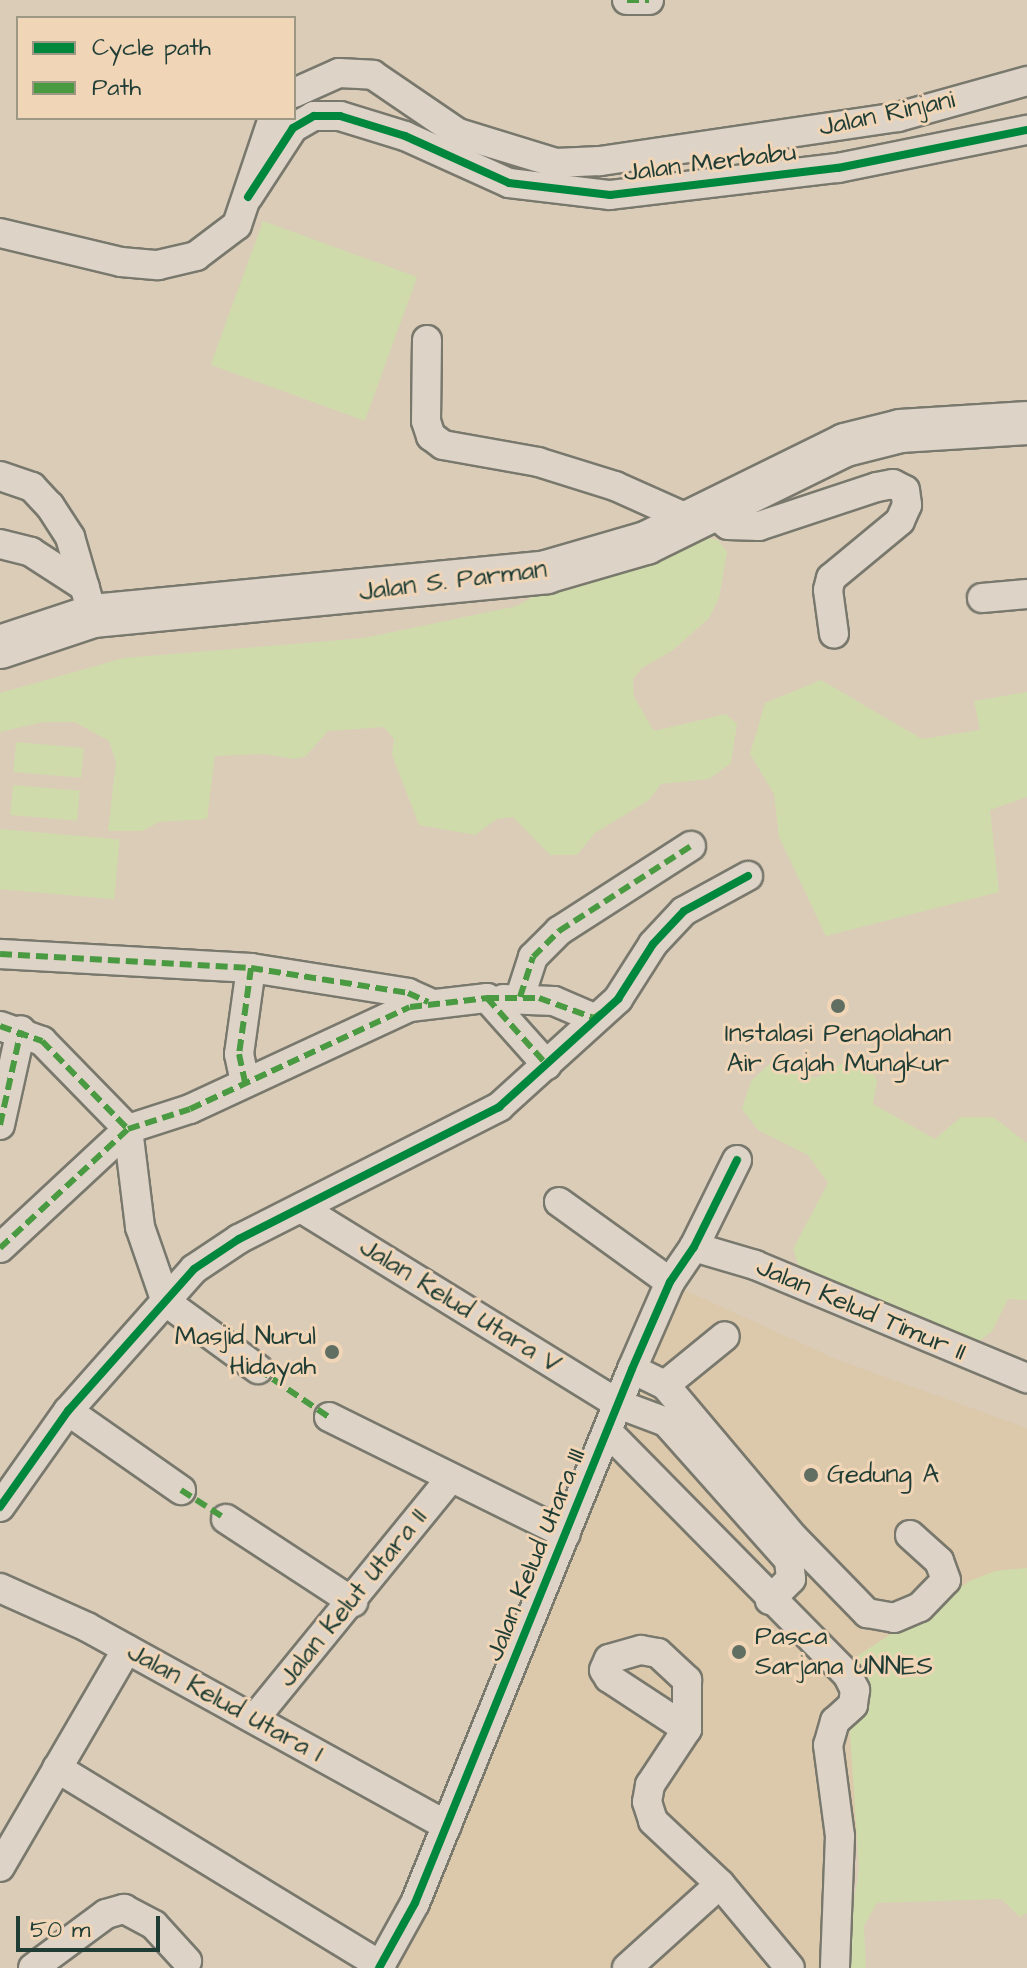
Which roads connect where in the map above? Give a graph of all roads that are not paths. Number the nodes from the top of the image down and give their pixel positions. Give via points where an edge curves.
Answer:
1 (627, 0) edge
2 (649, 0) edge
3 (1027, 81) edge
4 (296, 92) edge
5 (412, 103) junction
6 (272, 120) edge
7 (1027, 130) edge
8 (405, 136) junction
9 (248, 197) junction
10 (0, 233) edge
11 (427, 340) dead end
12 (1027, 423) edge
13 (0, 476) edge
14 (701, 515) junction
15 (0, 544) edge
16 (1027, 594) edge
17 (982, 598) dead end
18 (89, 602) junction
19 (834, 634) dead end
20 (0, 647) edge
21 (691, 846) dead end
22 (748, 876) dead end
23 (0, 954) edge
24 (251, 968) junction
25 (520, 997) junction
26 (487, 998) junction
27 (428, 1002) junction
28 (594, 1018) junction
29 (10, 1028) edge
30 (547, 1065) junction
31 (245, 1082) junction
32 (0, 1125) edge
33 (128, 1129) junction
34 (737, 1160) dead end
35 (559, 1202) dead end
36 (301, 1208) junction
37 (694, 1247) junction
38 (0, 1248) edge
39 (670, 1282) junction
40 (166, 1302) junction
41 (725, 1336) dead end
42 (258, 1369) dead end
43 (632, 1369) junction
44 (1027, 1378) edge
45 (665, 1385) junction
46 (618, 1404) junction
47 (68, 1411) junction
48 (329, 1417) dead end
49 (607, 1431) junction
50 (8, 1478) edge
51 (451, 1478) junction
52 (181, 1490) dead end
53 (0, 1507) edge
54 (226, 1519) dead end
55 (566, 1534) junction
56 (910, 1535) dead end
57 (0, 1588) edge
58 (770, 1600) junction
59 (353, 1602) junction
60 (127, 1649) junction
61 (255, 1718) junction
62 (687, 1729) dead end
63 (57, 1768) junction
64 (447, 1826) junction
65 (0, 1867) edge
66 (720, 1884) junction
67 (187, 1961) dead end
68 (380, 1967) edge
69 (33, 1968) edge
70 (627, 1968) edge
71 (790, 1968) edge
72 (835, 1968) edge

1 - 2 street
3 - 5 street, Jalan Rinjani via 898,117 571,162 498,149 458,133
4 - 5 street, Jalan Rinjani via 339,73 373,75
5 - 8 street
6 - 9 street
7 - 8 street, Jalan Merbabu via 838,168 610,195 509,183
8 - 9 street, Jalan Merbabu via 340,116 314,116 293,128
9 - 10 street via 237,225 196,256 158,265
11 - 14 street via 426,421 431,436 443,445 538,462
12 - 14 highway, Jalan S. Parman via 901,431 845,445
13 - 18 street via 32,487 50,506 70,537
14 - 18 highway, Jalan S. Parman via 646,543 495,581
14 - 19 street via 743,528 877,487 893,484 905,490 907,505 900,521 831,578
15 - 18 street via 31,552
16 - 17 street
18 - 20 highway, Jalan S. Parman
21 - 25 street via 559,931 533,957
22 - 28 street via 695,904 653,944 618,999
23 - 24 street
24 - 27 street via 408,993
24 - 31 street via 239,1054
25 - 26 street
25 - 28 street via 554,1001
26 - 27 street
26 - 30 street
27 - 31 street
28 - 30 street
29 - 32 street
29 - 33 street via 42,1041
30 - 36 street via 484,1116
31 - 33 street via 190,1109
33 - 38 street
33 - 40 street via 140,1227
34 - 37 street, Jalan Kelud Utara III
35 - 39 street
36 - 40 street via 194,1269
36 - 46 street, Jalan Kelud Utara V
37 - 39 street, Jalan Kelud Utara III
37 - 44 street, Jalan Kelud Timur II via 755,1265
39 - 43 street, Jalan Kelud Utara III
40 - 42 street
40 - 47 street
41 - 45 street
43 - 45 street
43 - 46 street, Jalan Kelud Utara III
45 - 56 street via 794,1538 867,1613 894,1618 920,1607 946,1580 939,1561
46 - 49 street, Jalan Kelud Utara III
46 - 58 street, Jalan Kelud Utara V via 666,1422 789,1560 791,1579
47 - 50 street
47 - 52 street
48 - 51 street
49 - 55 street, Jalan Kelud Utara III
49 - 58 street
50 - 53 street
51 - 55 street
51 - 59 street, Jalan Kelut Utara II
54 - 59 street
55 - 64 street, Jalan Kelud Utara III
57 - 60 street, Jalan Kelud Utara I
58 - 72 street via 847,1674 855,1690 853,1705 835,1721 828,1745 840,1836
59 - 61 street, Jalan Kelut Utara II
60 - 61 street, Jalan Kelud Utara I
60 - 63 street
61 - 64 street, Jalan Kelud Utara I
62 - 66 street via 659,1768 647,1802 658,1827
63 - 65 street
63 - 68 street
64 - 68 street, Jalan Kelud Utara III via 399,1938
66 - 70 street
66 - 71 street
67 - 69 street via 154,1925 124,1909 106,1914

